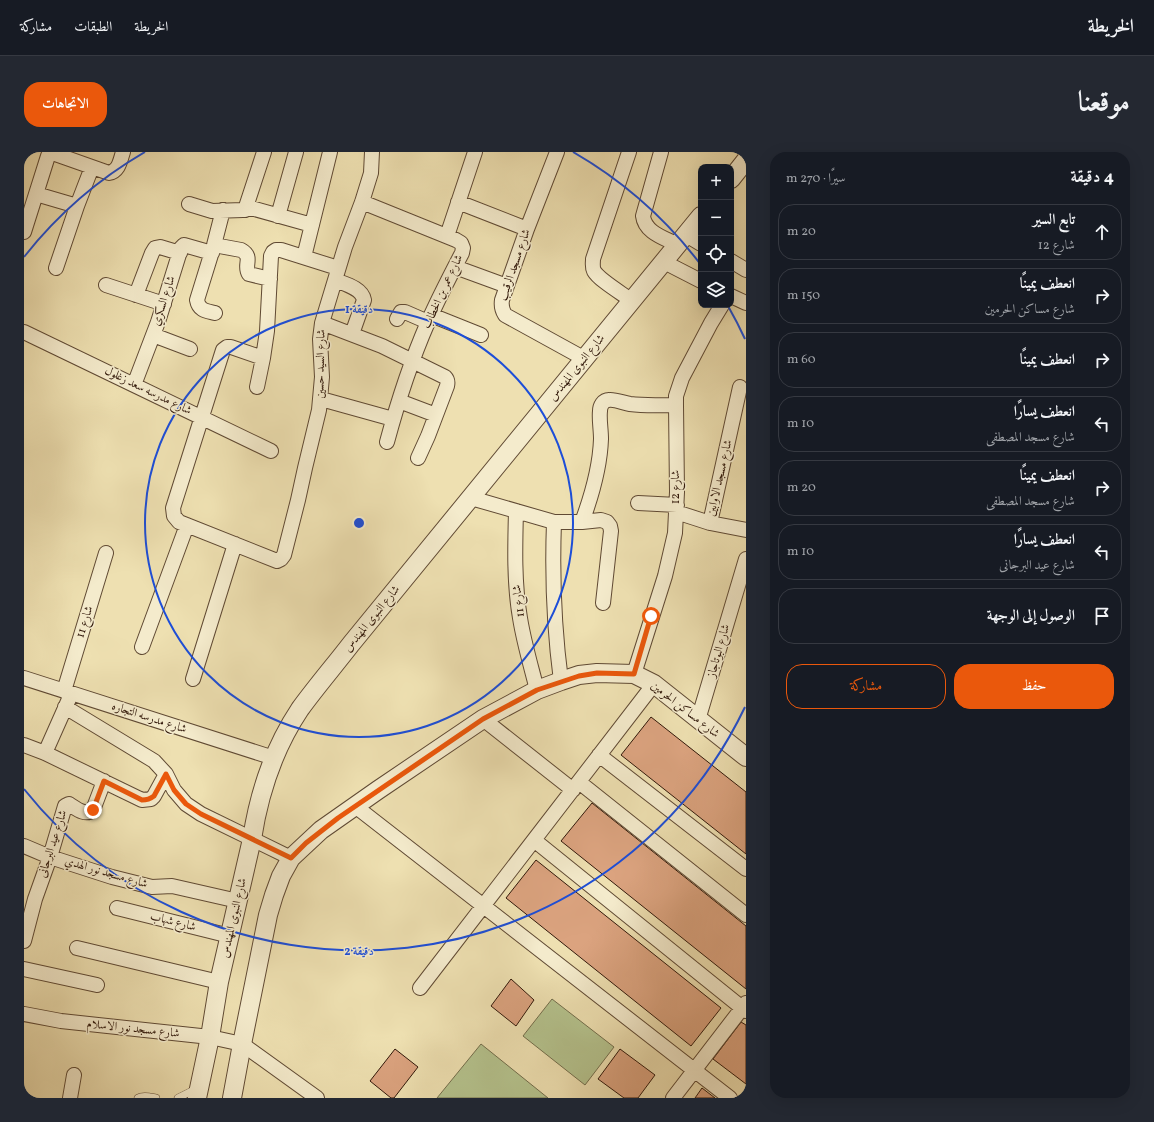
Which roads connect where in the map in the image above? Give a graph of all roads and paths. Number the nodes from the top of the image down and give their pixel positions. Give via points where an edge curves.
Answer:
1 (123, 152) edge
2 (264, 152) edge
3 (330, 152) edge
4 (372, 152) edge
5 (475, 152) edge
6 (557, 152) edge
7 (629, 152) edge
8 (661, 152) edge
9 (739, 152) edge
10 (291, 153) edge
11 (746, 156) edge
12 (746, 160) edge
13 (92, 167) junction
14 (734, 174) edge
15 (36, 194) junction
16 (362, 202) junction
17 (458, 202) junction
18 (189, 204) dead end
19 (77, 206) junction
20 (223, 210) junction
21 (245, 210) junction
22 (278, 216) junction
23 (698, 222) edge
24 (312, 225) junction
25 (527, 229) junction
26 (24, 232) edge
27 (447, 236) junction
28 (688, 241) edge
29 (213, 249) junction
30 (180, 253) junction
31 (304, 257) junction
32 (664, 262) junction
33 (734, 263) edge
34 (455, 267) junction
35 (56, 268) dead end
36 (746, 270) edge
37 (337, 274) junction
38 (270, 279) junction
39 (698, 279) edge
40 (106, 285) dead end
41 (507, 286) junction
42 (136, 295) junction
43 (734, 297) edge
44 (632, 301) junction
45 (746, 303) edge
46 (164, 304) junction
47 (720, 308) edge
48 (216, 313) dead end
49 (397, 319) dead end
50 (430, 319) junction
51 (322, 323) junction
52 (24, 332) edge
53 (352, 334) junction
54 (153, 335) junction
55 (481, 335) dead end
56 (190, 349) dead end
57 (263, 358) junction
58 (585, 359) junction
59 (412, 360) junction
60 (134, 385) junction
61 (257, 387) dead end
62 (740, 387) dead end
63 (321, 399) junction
64 (399, 400) junction
65 (676, 405) junction
66 (436, 415) junction
67 (202, 418) junction
68 (393, 419) junction
69 (387, 442) dead end
70 (271, 451) dead end
71 (418, 458) dead end
72 (471, 498) junction
73 (638, 503) dead end
74 (676, 509) junction
75 (516, 511) junction
76 (554, 522) junction
77 (582, 522) junction
78 (710, 523) junction
79 (187, 525) junction
80 (746, 530) edge
81 (234, 544) junction
82 (106, 553) dead end
83 (746, 559) edge
84 (603, 604) dead end
85 (142, 647) dead end
86 (634, 674) junction
87 (24, 678) edge
88 (193, 679) dead end
89 (561, 681) junction
90 (654, 684) junction
91 (537, 690) junction
92 (68, 692) junction
93 (65, 707) junction
94 (483, 719) junction
95 (698, 720) junction
96 (24, 745) edge
97 (45, 753) junction
98 (599, 755) junction
99 (746, 757) edge
100 (274, 758) junction
101 (166, 774) junction
102 (104, 781) junction
103 (576, 786) junction
104 (355, 806) junction
105 (252, 839) junction
106 (534, 840) junction
107 (24, 846) edge
108 (50, 857) junction
109 (291, 858) junction
110 (746, 869) edge
111 (238, 901) junction
112 (483, 906) junction
113 (116, 908) dead end
114 (746, 915) edge
115 (26, 918) edge
116 (230, 936) junction
117 (24, 941) edge
118 (76, 948) dead end
119 (24, 969) edge
120 (219, 982) junction
121 (97, 986) dead end
122 (420, 988) dead end
123 (745, 1007) edge
124 (24, 1014) edge
125 (210, 1038) junction
126 (242, 1044) junction
127 (694, 1070) junction
128 (74, 1075) dead end
129 (199, 1090) edge
130 (70, 1098) edge
131 (138, 1098) edge
132 (156, 1098) edge
133 (178, 1098) edge
134 (232, 1098) edge
135 (317, 1098) edge
136 (673, 1098) edge
137 (730, 1098) edge

1 - 13 street via 119,166 113,172
2 - 21 street
3 - 24 street
4 - 16 street, شارع السيد حسين via 371,173
5 - 17 street
6 - 25 street, شارع مسجد الرقيب
7 - 44 street via 592,266 599,277
8 - 28 street via 643,216 644,222 651,231
9 - 11 street
10 - 22 street
12 - 14 street
13 - 15 street via 52,154 48,156
13 - 19 street
15 - 19 street
15 - 26 street
16 - 27 street, شارع عمر بن الخطاب
16 - 37 street, شارع السيد حسين
17 - 25 street
17 - 27 street
18 - 20 street via 212,211
19 - 35 street
20 - 21 street
20 - 29 street
21 - 22 street via 251,208
22 - 24 street
23 - 28 street, شارع النبوى المهندس
24 - 31 street
25 - 41 street, شارع مسجد الرقيب
27 - 34 street, شارع عمر بن الخطاب via 461,243 463,248
28 - 32 street, شارع النبوى المهندس
29 - 30 street via 184,245
29 - 38 street via 241,250 248,259 249,274
29 - 48 street via 197,304 201,309
30 - 42 street via 155,248
30 - 46 street, شارع السكري
31 - 37 street
31 - 38 street via 276,250 271,256
32 - 39 street
32 - 44 street, شارع النبوى المهندس
33 - 36 street
34 - 41 street
34 - 50 street, شارع عمر بن الخطاب
37 - 51 street, شارع السيد حسين
37 - 53 street via 363,295 364,300
38 - 57 street
40 - 42 street
41 - 58 street, شارع مسجد الرقيب via 501,305 505,315
42 - 46 street
43 - 45 street
44 - 58 street, شارع النبوى المهندس
46 - 54 street, شارع السكري
47 - 65 street, شارع 12 via 682,378
49 - 50 street via 401,312
50 - 55 street
50 - 59 street, شارع عمر بن الخطاب
51 - 53 street
51 - 63 street, شارع السيد حسين
52 - 60 street, شارع مدرسه سعد زغلول
53 - 59 street
54 - 56 street
54 - 60 street, شارع السكري
57 - 61 street
57 - 67 street via 232,347 223,350
58 - 72 street, شارع النبوى المهندس
59 - 64 street, شارع عمر بن الخطاب
59 - 66 street via 447,379 447,386
60 - 67 street, شارع مدرسه سعد زغلول
62 - 78 street, شارع مسجد الاوابين
63 - 68 street
63 - 81 street, شارع السيد حسين via 284,555 276,561
64 - 66 street
64 - 68 street, شارع عمر بن الخطاب
65 - 74 street, شارع 12
65 - 77 street via 631,404 608,400 604,402 600,411 598,467 592,495
66 - 71 street
67 - 70 street, شارع مدرسه سعد زغلول
67 - 79 street via 173,508 174,516
68 - 69 street, شارع عمر بن الخطاب
72 - 75 street
72 - 100 street, شارع النبوى المهندس via 300,709
73 - 74 street
74 - 78 street
74 - 86 street, شارع 12 via 675,533 665,576
75 - 76 street
75 - 91 street, شارع 11 via 516,582 520,617
76 - 77 street
76 - 89 street via 554,616
77 - 84 street via 601,520 610,526
78 - 80 street
79 - 81 street
79 - 85 street
81 - 88 street
82 - 92 street, شارع 11
83 - 95 street, شارع البوتاجاز
86 - 89 street, شارع مساكن الحرمين via 597,673
86 - 90 street, شارع مساكن الحرمين
87 - 92 street, شارع مدرسه التجاره
89 - 91 street, شارع مساكن الحرمين
90 - 95 street, شارع مساكن الحرمين
90 - 98 street
91 - 94 street, شارع مساكن الحرمين
92 - 93 street, شارع 11
92 - 100 street, شارع مدرسه التجاره
93 - 97 street, شارع 11
93 - 101 street via 147,756
94 - 103 street
94 - 104 street, شارع مساكن الحرمين
95 - 99 street, شارع مساكن الحرمين
96 - 97 street
97 - 102 street
98 - 103 street
98 - 110 street
100 - 105 street, شارع النبوى المهندس via 260,798
101 - 102 street via 154,796 147,800 142,800
101 - 105 street via 174,790 186,804
102 - 108 street, شارع عيد البرجانى via 88,813 69,804 65,806
103 - 106 street
103 - 114 street
104 - 109 street, شارع مساكن الحرمين via 306,843
104 - 112 street
105 - 109 street
105 - 111 street, شارع النبوى المهندس
106 - 112 street
106 - 123 street
107 - 108 street, شارع مسجد نور الهدي
108 - 111 street, شارع مسجد نور الهدي via 112,878 146,886 172,886
108 - 115 street, شارع عيد البرجانى
109 - 126 street via 276,889 268,915
111 - 116 street, شارع النبوى المهندس
112 - 122 street
112 - 127 street
113 - 116 street, شارع شهاب
115 - 117 street, شارع عيد البرجانى
116 - 120 street, شارع النبوى المهندس
118 - 120 street
119 - 121 street
120 - 125 street, شارع النبوى المهندس
123 - 127 street
124 - 125 street, شارع مسجد نور الاسلام
125 - 126 street, شارع مسجد نور الاسلام
125 - 129 street, شارع النبوى المهندس
126 - 134 street
126 - 135 street
127 - 136 street
127 - 137 street
128 - 130 street
129 - 133 lane
131 - 132 lane

